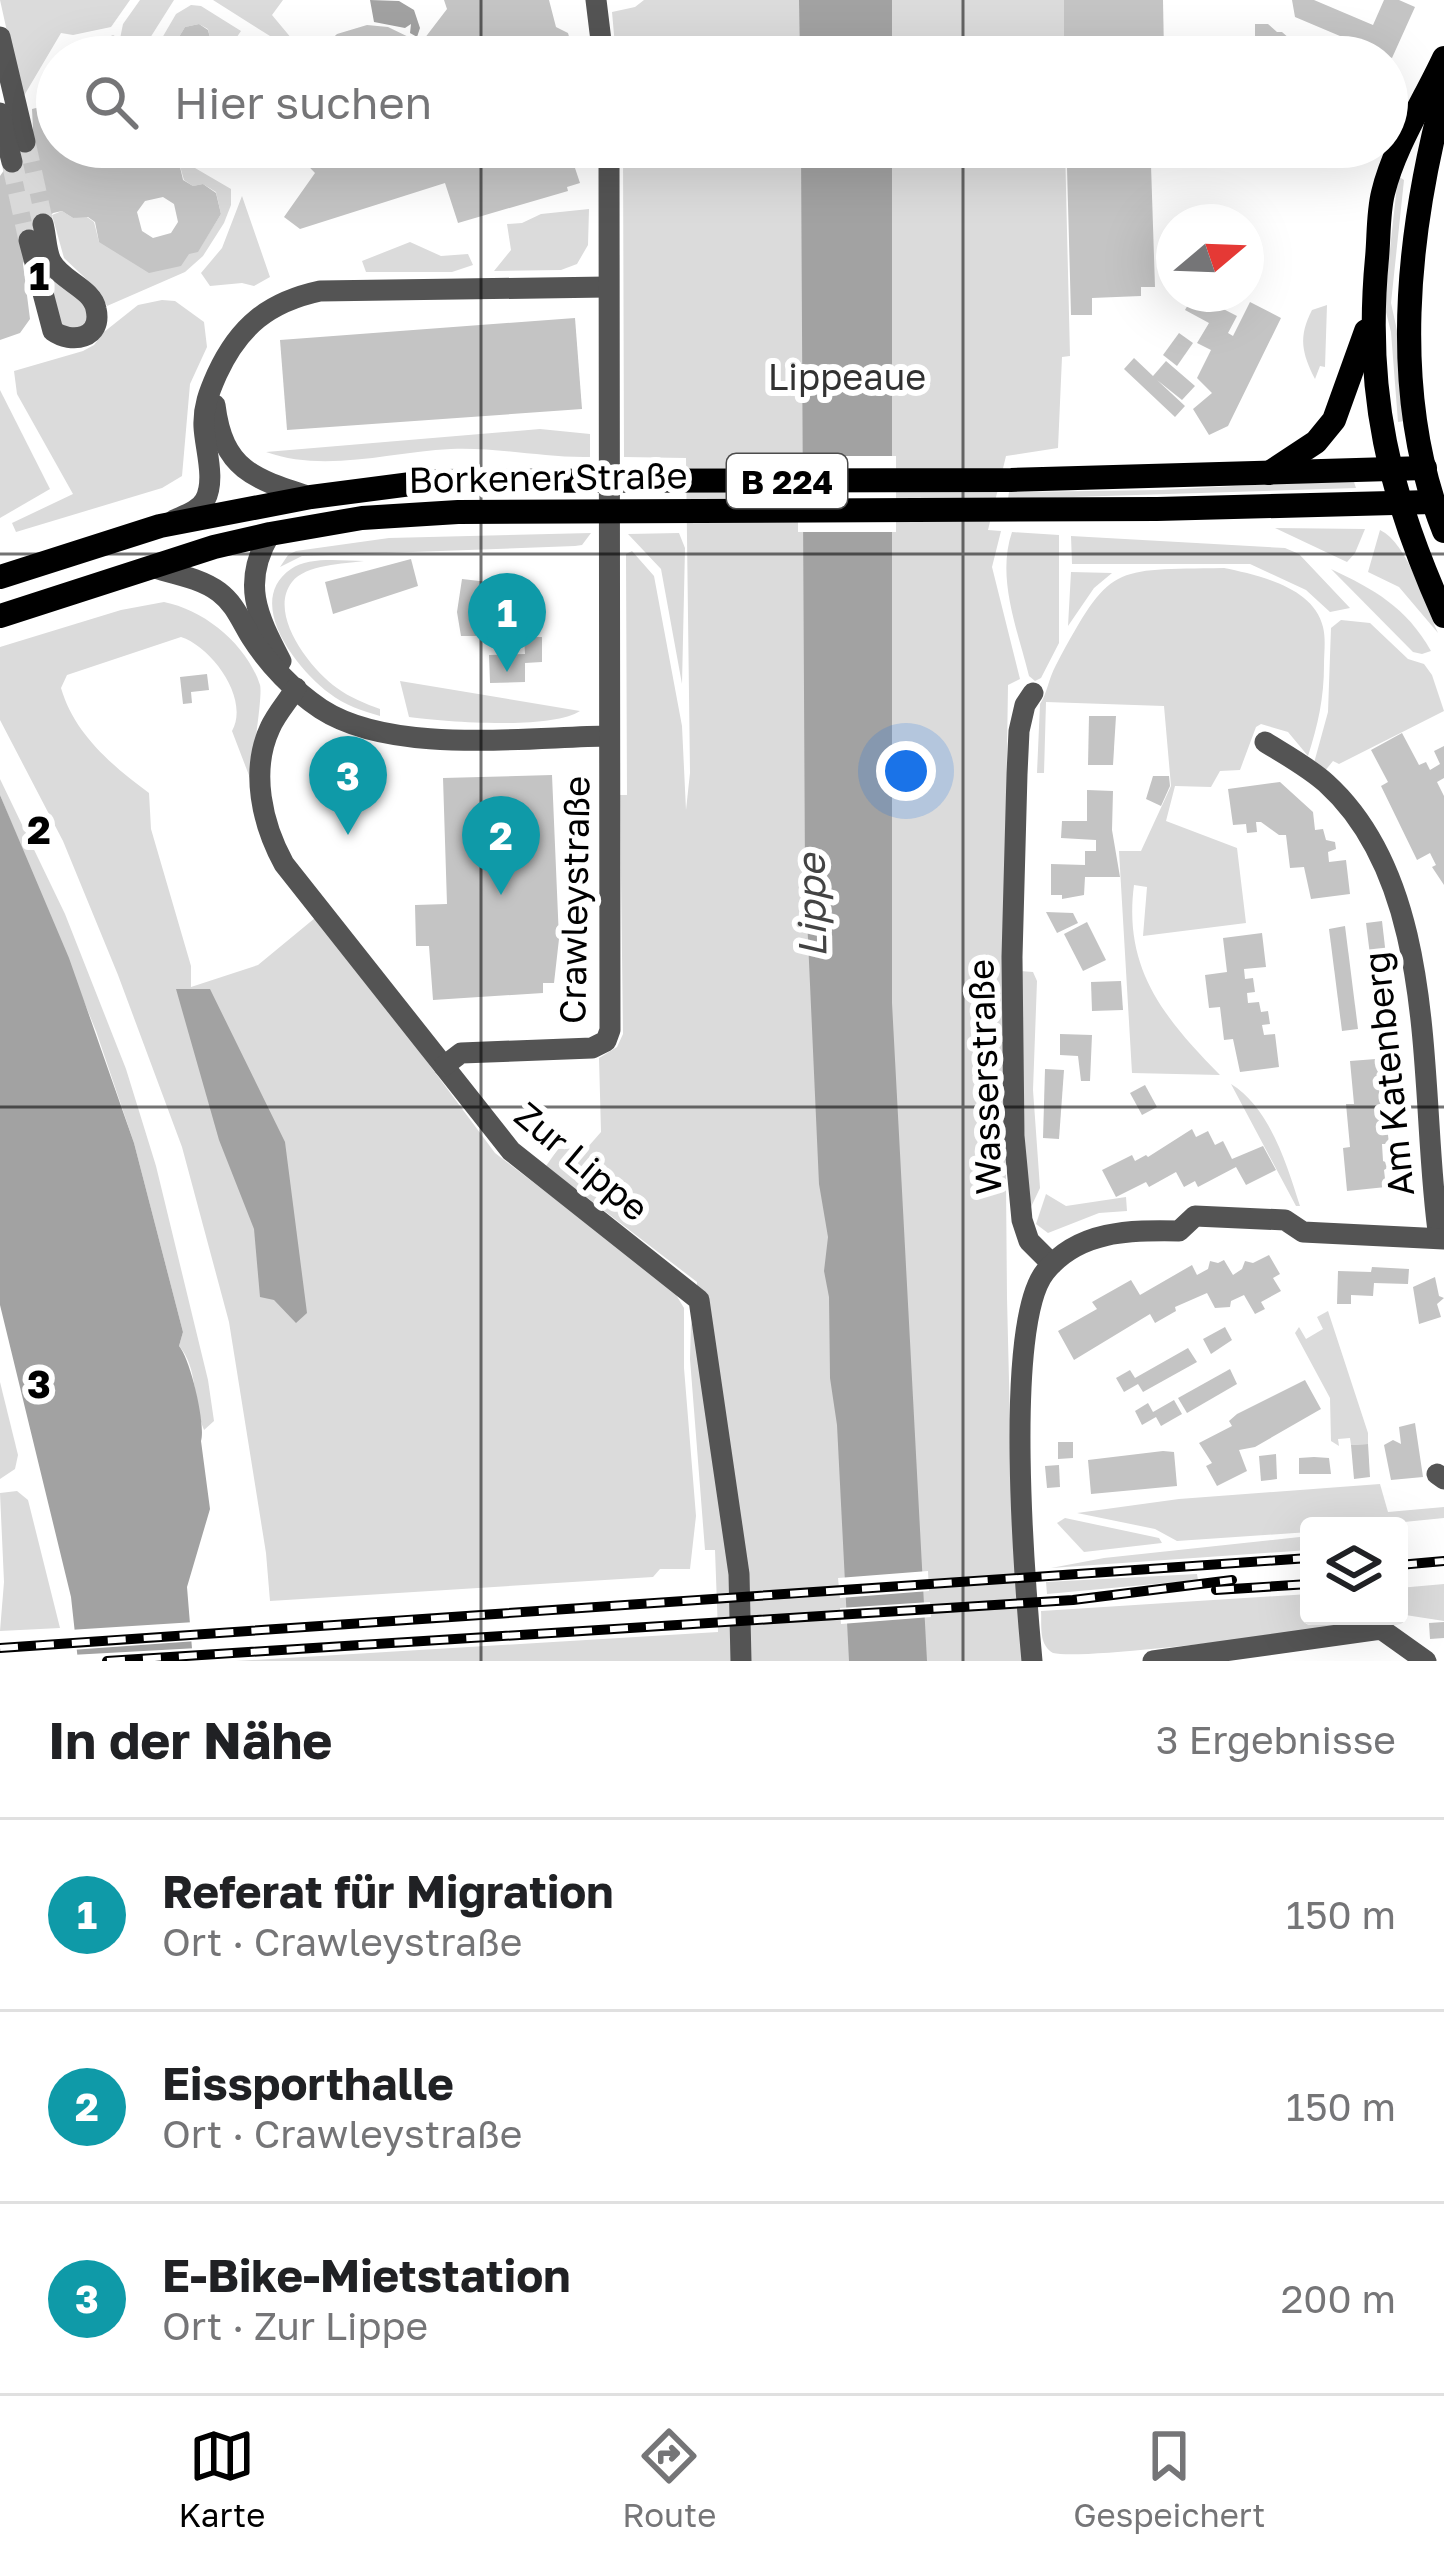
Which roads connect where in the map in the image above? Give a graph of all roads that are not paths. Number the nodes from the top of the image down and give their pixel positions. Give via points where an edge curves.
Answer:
1 (596, 0) edge
2 (600, 36) edge
3 (0, 38) edge
4 (1444, 58) edge
5 (1444, 93) edge
6 (0, 113) edge
7 (1408, 137) edge
8 (25, 142) tunnel mouth
9 (12, 162) tunnel mouth
10 (609, 168) edge
11 (1394, 168) edge
12 (36, 232) joint
13 (608, 287) junction
14 (1371, 318) junction
15 (214, 380) junction
16 (1390, 469) junction
17 (1434, 469) edge
18 (1269, 473) junction
19 (311, 496) junction
20 (1398, 502) junction
21 (1438, 503) edge
22 (160, 526) junction
23 (1444, 531) edge
24 (269, 534) junction
25 (151, 567) junction
26 (0, 577) edge
27 (0, 616) edge
28 (1444, 616) edge
29 (296, 688) junction
30 (1033, 693) dead end
31 (609, 736) junction
32 (1265, 742) dead end
33 (444, 1066) junction
34 (1441, 1239) edge
35 (1052, 1264) junction
36 (1168, 1660) edge
37 (741, 1661) edge
38 (1032, 1661) edge
39 (1426, 1661) edge

1 - 2 street
3 - 8 street
4 - 7 main road
5 - 17 main road via 1411,268 1414,391
6 - 9 street
10 - 13 street, Crawleystraße
11 - 14 main road via 1383,192
12 - 12 street via 53,331 82,338 97,319 95,303 51,262
13 - 15 street via 293,297 248,325
13 - 31 street, Crawleystraße
14 - 16 main road
14 - 18 main road via 1334,420
15 - 19 street via 220,436 235,462
15 - 22 street via 204,412 206,499
16 - 17 main road, Borkener Straße / B 224
16 - 18 main road, Borkener Straße / B 224
16 - 20 main road
17 - 21 main road
18 - 19 main road, Borkener Straße / B 224 via 434,481
19 - 22 main road, Borkener Straße / B 224
20 - 21 main road, Borkener Straße / B 224
20 - 24 main road, Borkener Straße / B 224 via 458,512
20 - 28 main road
21 - 23 main road
22 - 26 main road, Borkener Straße / B 224
24 - 25 main road, Borkener Straße / B 224
24 - 29 street via 254,566 256,604
25 - 27 main road, Borkener Straße / B 224
25 - 29 street, Crawleystraße via 223,595
29 - 31 street, Crawleystraße via 350,724 387,736
29 - 33 street, Zur Lippe via 264,753 260,801 274,847
30 - 35 street, Wasserstraße via 1018,753 1014,1136 1022,1220 1029,1241
31 - 33 street, Crawleystraße via 606,1041 461,1053
32 - 34 street, Am Katenberg via 1330,787 1361,823 1394,887 1414,974
33 - 37 street, Zur Lippe via 511,1150 699,1300 739,1574
34 - 35 street, Am Katenberg via 1195,1216 1179,1231 1130,1230 1086,1241
35 - 38 street via 1029,1303 1023,1368
36 - 39 street via 1381,1629

